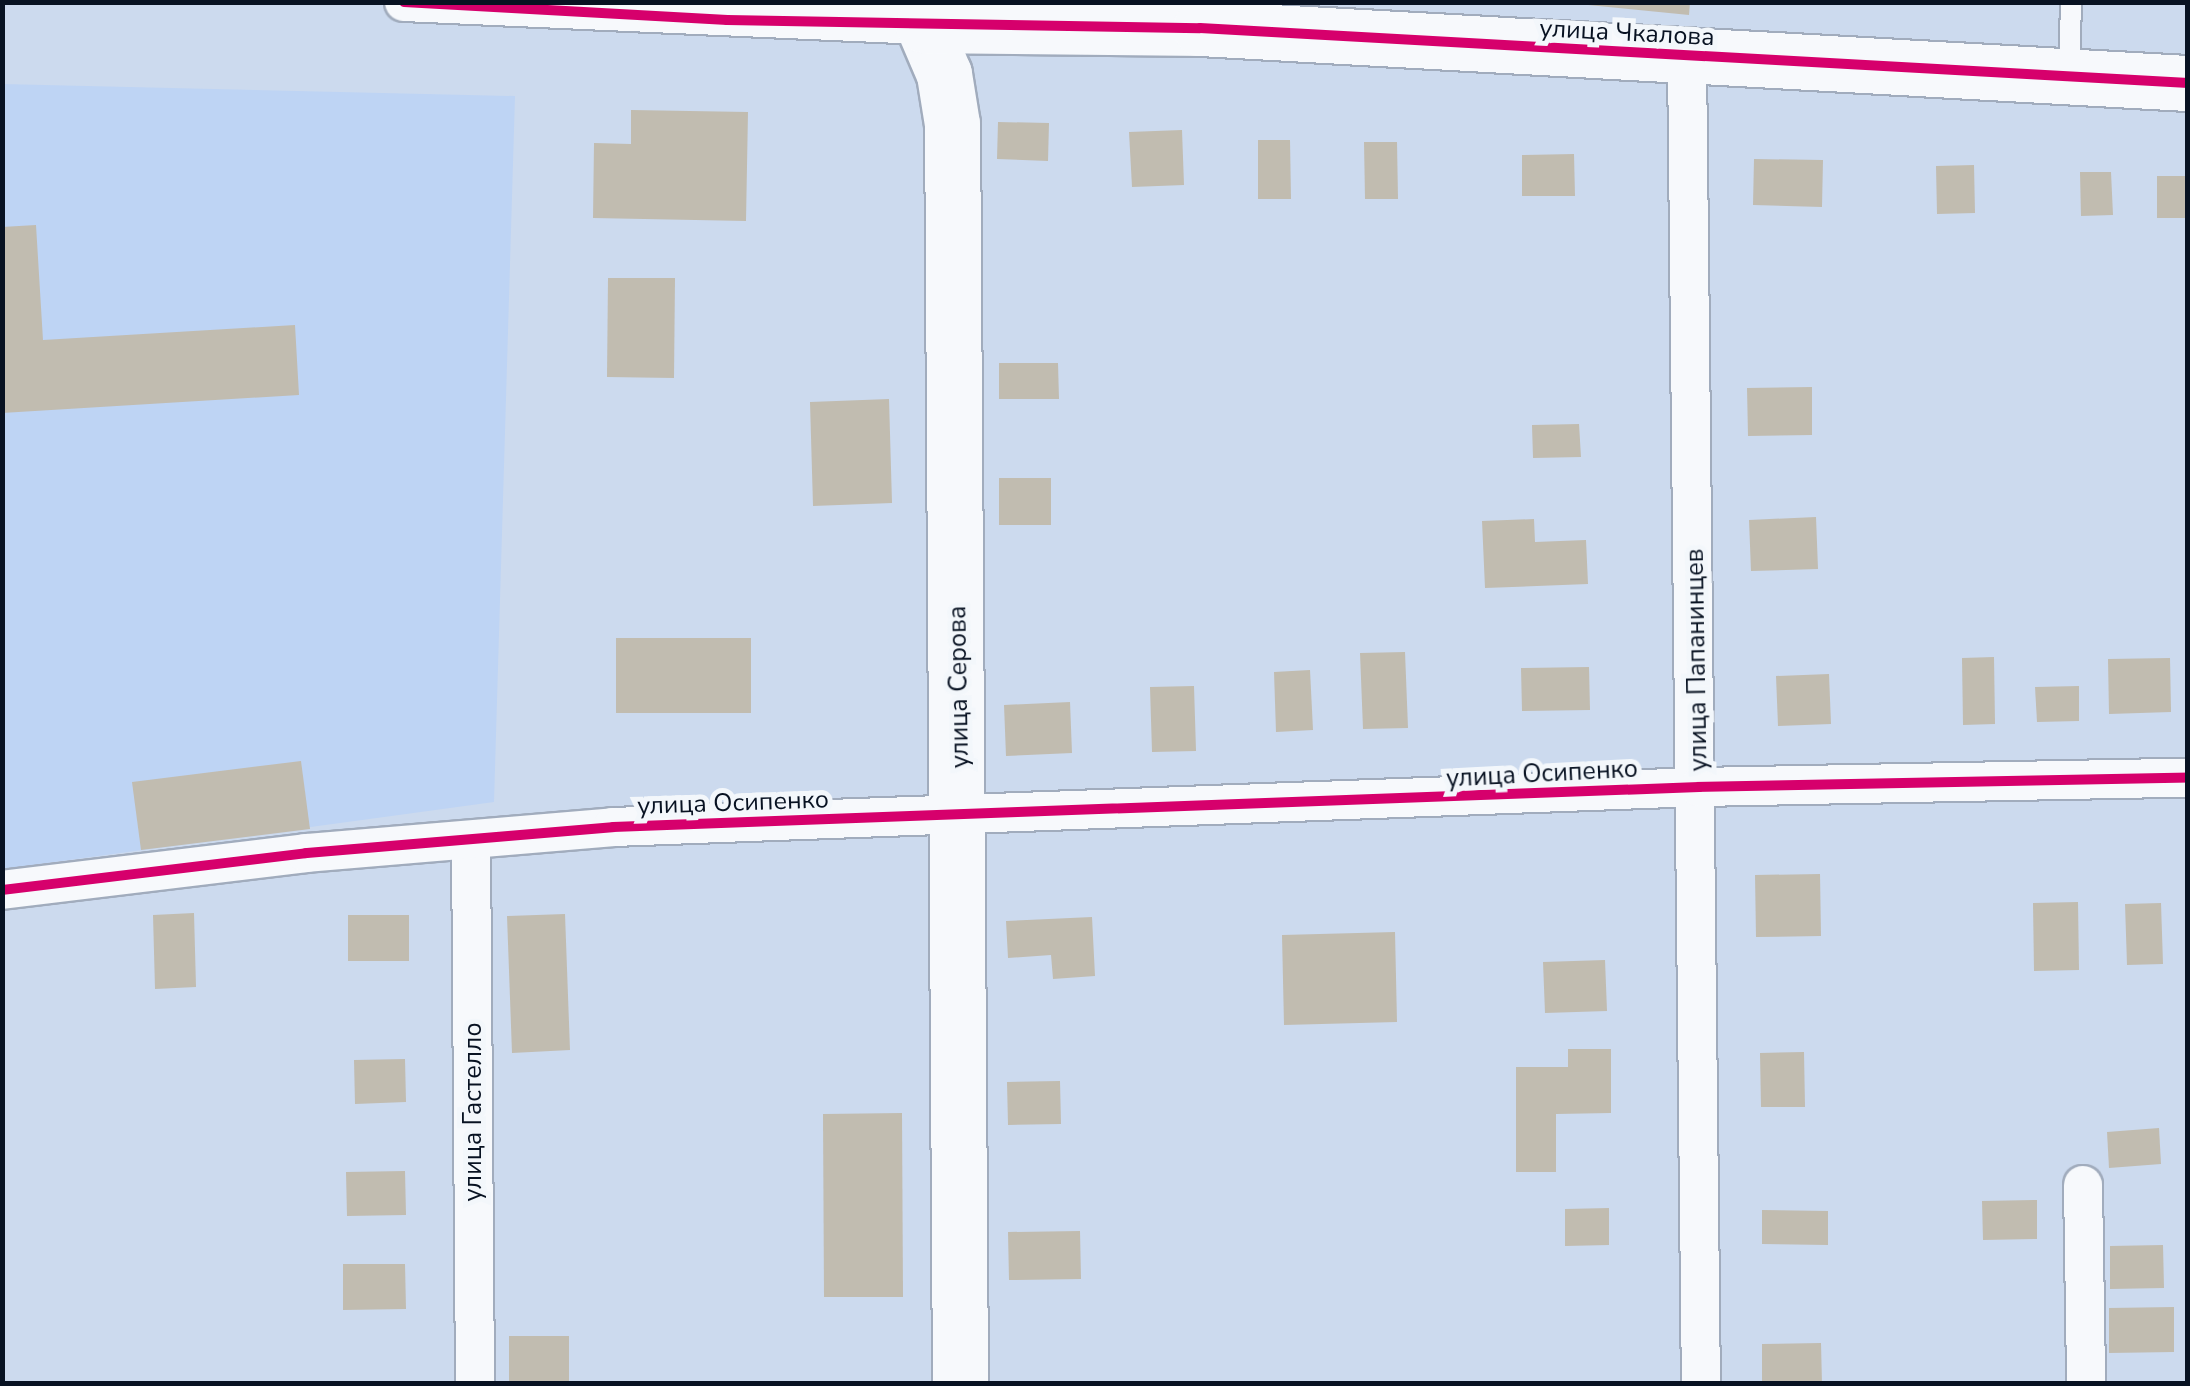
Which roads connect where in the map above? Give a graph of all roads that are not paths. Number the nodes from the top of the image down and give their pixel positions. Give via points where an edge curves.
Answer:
1 (404, 2) edge
2 (2071, 2) edge
3 (519, 5) edge
4 (913, 14) edge
5 (1687, 56) junction
6 (2069, 76) junction
7 (2188, 84) edge
8 (2188, 778) edge
9 (1699, 787) junction
10 (960, 819) junction
11 (471, 840) junction
12 (2, 890) edge
13 (2083, 1185) dead end
14 (475, 1384) edge
15 (960, 1384) edge
16 (1700, 1384) edge
17 (2086, 1384) edge

1 - 3 street, улица Чкалова
2 - 6 lane
3 - 4 street, улица Чкалова
4 - 5 street, улица Чкалова
4 - 10 street, улица Серова via 944,74 952,124
5 - 6 street, улица Чкалова
5 - 9 street, улица Папанинцев
6 - 7 street, улица Чкалова
8 - 9 street, улица Осипенко
9 - 10 street, улица Осипенко
9 - 16 street, улица Папанинцев
10 - 11 street, улица Осипенко via 744,821
10 - 15 street, улица Серова
11 - 12 street, улица Осипенко
11 - 14 street, улица Гастелло
13 - 17 street

